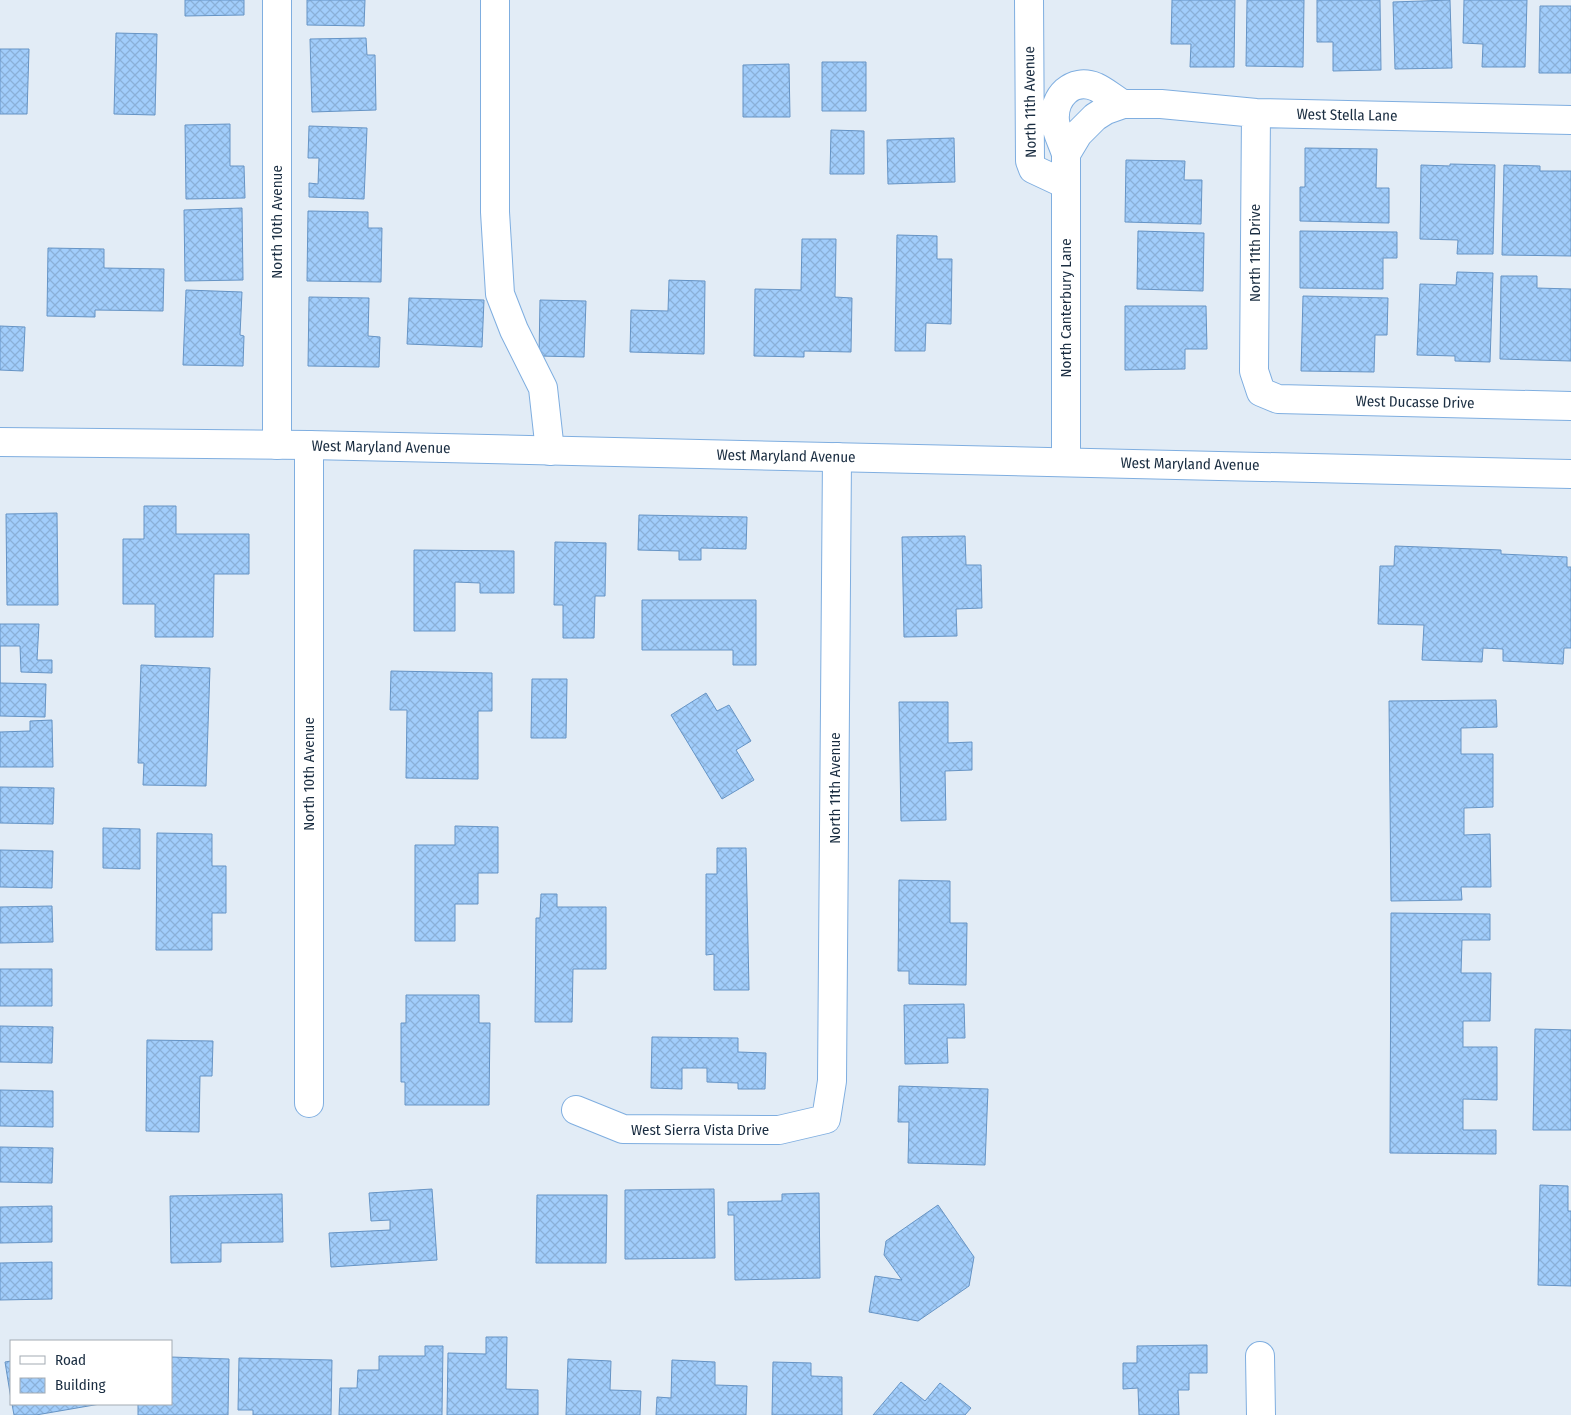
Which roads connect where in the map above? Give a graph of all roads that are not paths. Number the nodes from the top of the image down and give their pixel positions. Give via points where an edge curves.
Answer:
1 (277, 0) edge
2 (495, 0) edge
3 (1029, 0) edge
4 (1123, 104) junction
5 (1256, 113) junction
6 (1571, 120) edge
7 (1066, 154) junction
8 (1066, 184) junction
9 (1261, 392) joint
10 (1571, 406) edge
11 (0, 442) edge
12 (277, 445) junction
13 (308, 445) junction
14 (550, 451) junction
15 (836, 457) junction
16 (1066, 461) junction
17 (1571, 474) edge
18 (308, 1103) dead end
19 (576, 1110) dead end
20 (826, 1119) joint
21 (1260, 1356) dead end
22 (1261, 1415) edge

1 - 12 street, North 10th Avenue
2 - 14 street via 494,212 500,294 543,388
3 - 8 street, North 11th Avenue via 1030,161 1033,169
4 - 5 street, West Stella Lane via 1162,104
4 - 7 street, West Stella Lane via 1095,117 1078,134
4 - 7 street via 1096,87 1082,84 1069,87 1057,100 1055,121
5 - 6 street, West Stella Lane
5 - 9 street, North 11th Drive via 1254,371
7 - 8 street, North Canterbury Lane
8 - 16 street, North Canterbury Lane
9 - 10 street, West Ducasse Drive via 1278,399
11 - 12 street, West Maryland Avenue
12 - 13 street, West Maryland Avenue
13 - 14 street, West Maryland Avenue
13 - 18 street, North 10th Avenue
14 - 15 street, West Maryland Avenue
15 - 16 street, West Maryland Avenue
15 - 20 street, North 11th Avenue via 832,1081
16 - 17 street, West Maryland Avenue
19 - 20 street, West Sierra Vista Drive via 623,1130 779,1130
21 - 22 street

